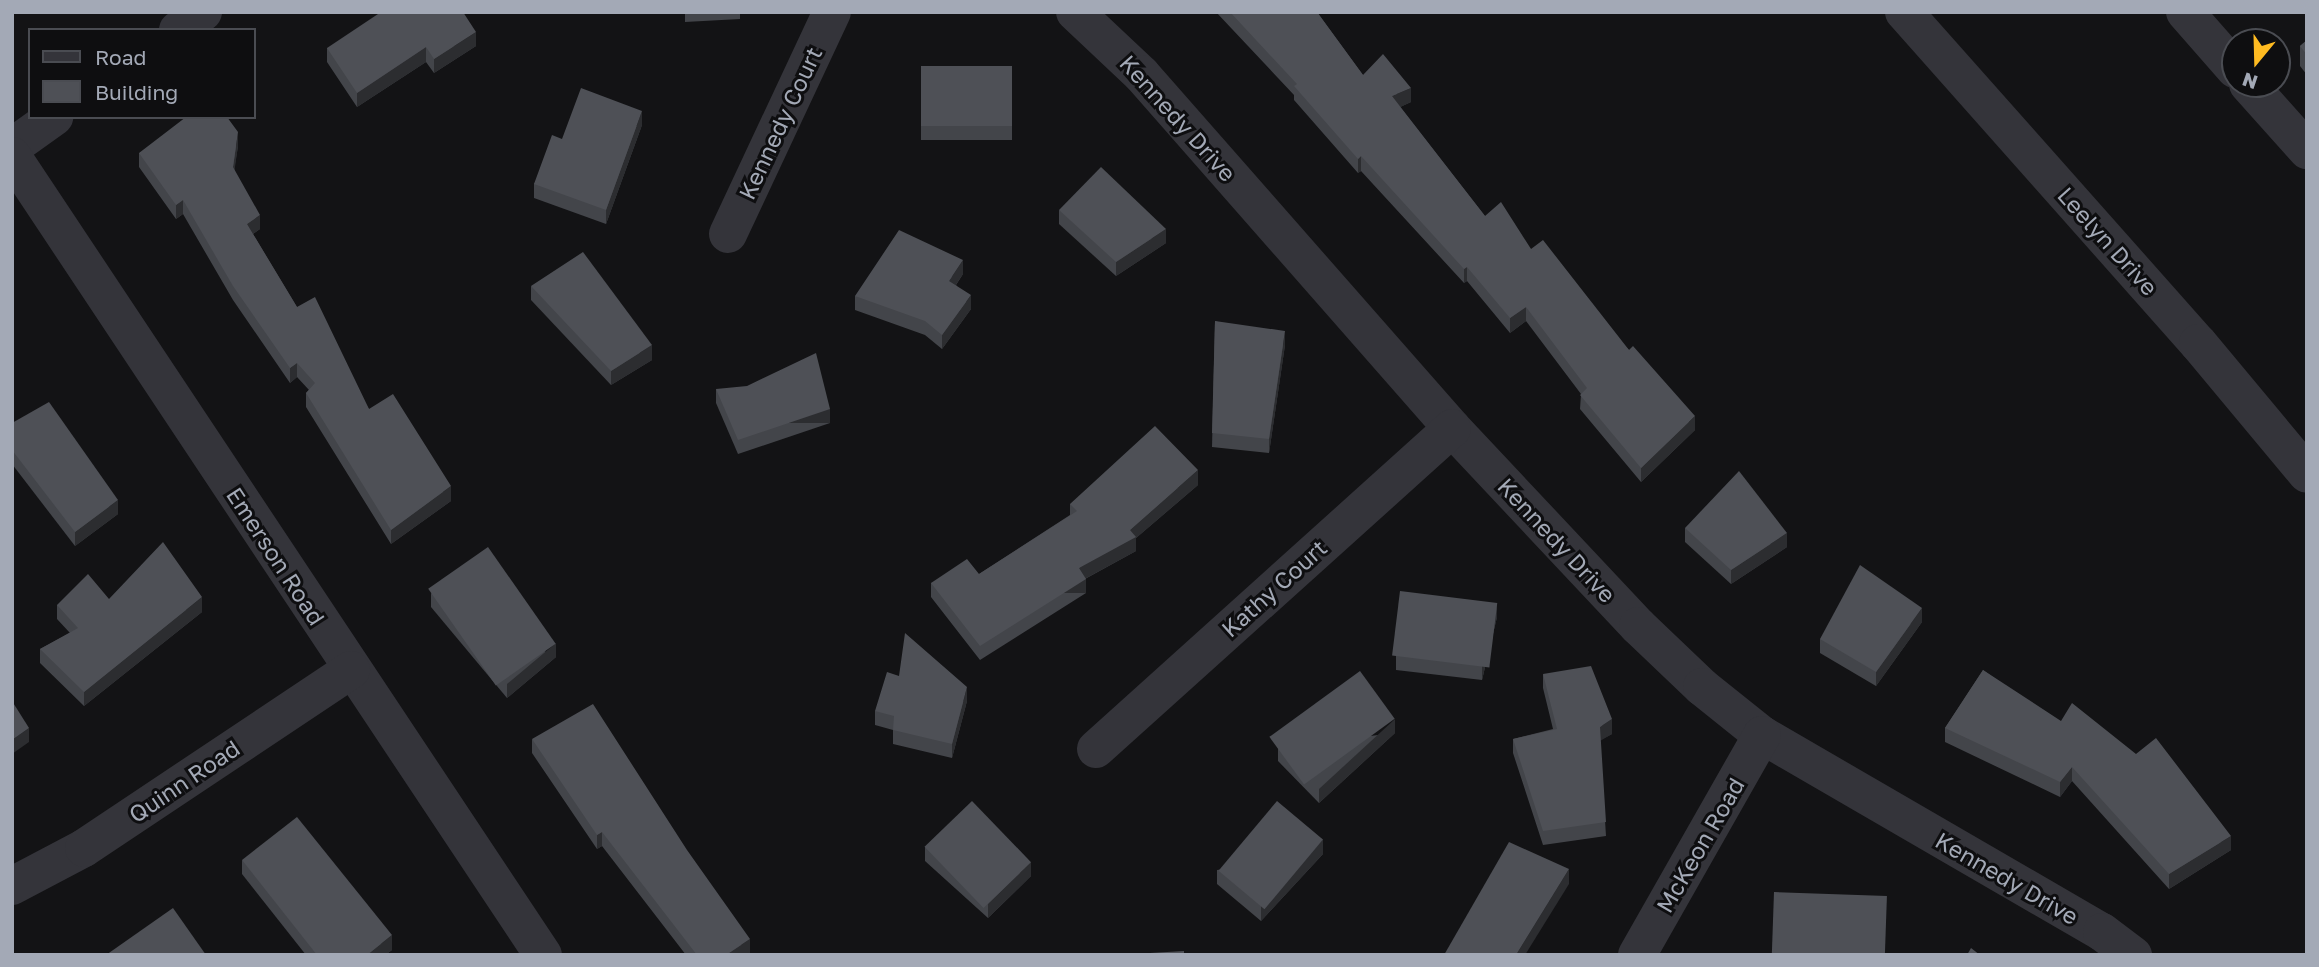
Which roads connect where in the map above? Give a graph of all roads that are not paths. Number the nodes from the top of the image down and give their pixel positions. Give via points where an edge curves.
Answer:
1 (202, 12) edge
2 (832, 12) edge
3 (1074, 12) edge
4 (1904, 12) edge
5 (2185, 12) edge
6 (181, 28) edge
7 (2221, 53) edge
8 (2261, 98) edge
9 (51, 119) edge
10 (12, 147) edge
11 (2307, 149) edge
12 (12, 156) edge
13 (728, 234) dead end
14 (1452, 428) junction
15 (2307, 474) edge
16 (351, 670) junction
17 (1762, 735) junction
18 (1096, 749) dead end
19 (12, 886) edge
20 (543, 955) edge
21 (1637, 955) edge
22 (2133, 955) edge

1 - 6 street
2 - 13 street, Kennedy Court
3 - 14 street, Kennedy Drive via 1141,74
4 - 15 street, Leelyn Drive via 2198,343
5 - 7 street
8 - 11 street
9 - 10 street
12 - 16 street, Emerson Road
14 - 17 street, Kennedy Drive via 1638,626
14 - 18 street, Kathy Court
16 - 19 street, Quinn Road via 84,848
16 - 20 street, Emerson Road
17 - 21 street, McKeon Road
17 - 22 street, Kennedy Drive via 2102,932

